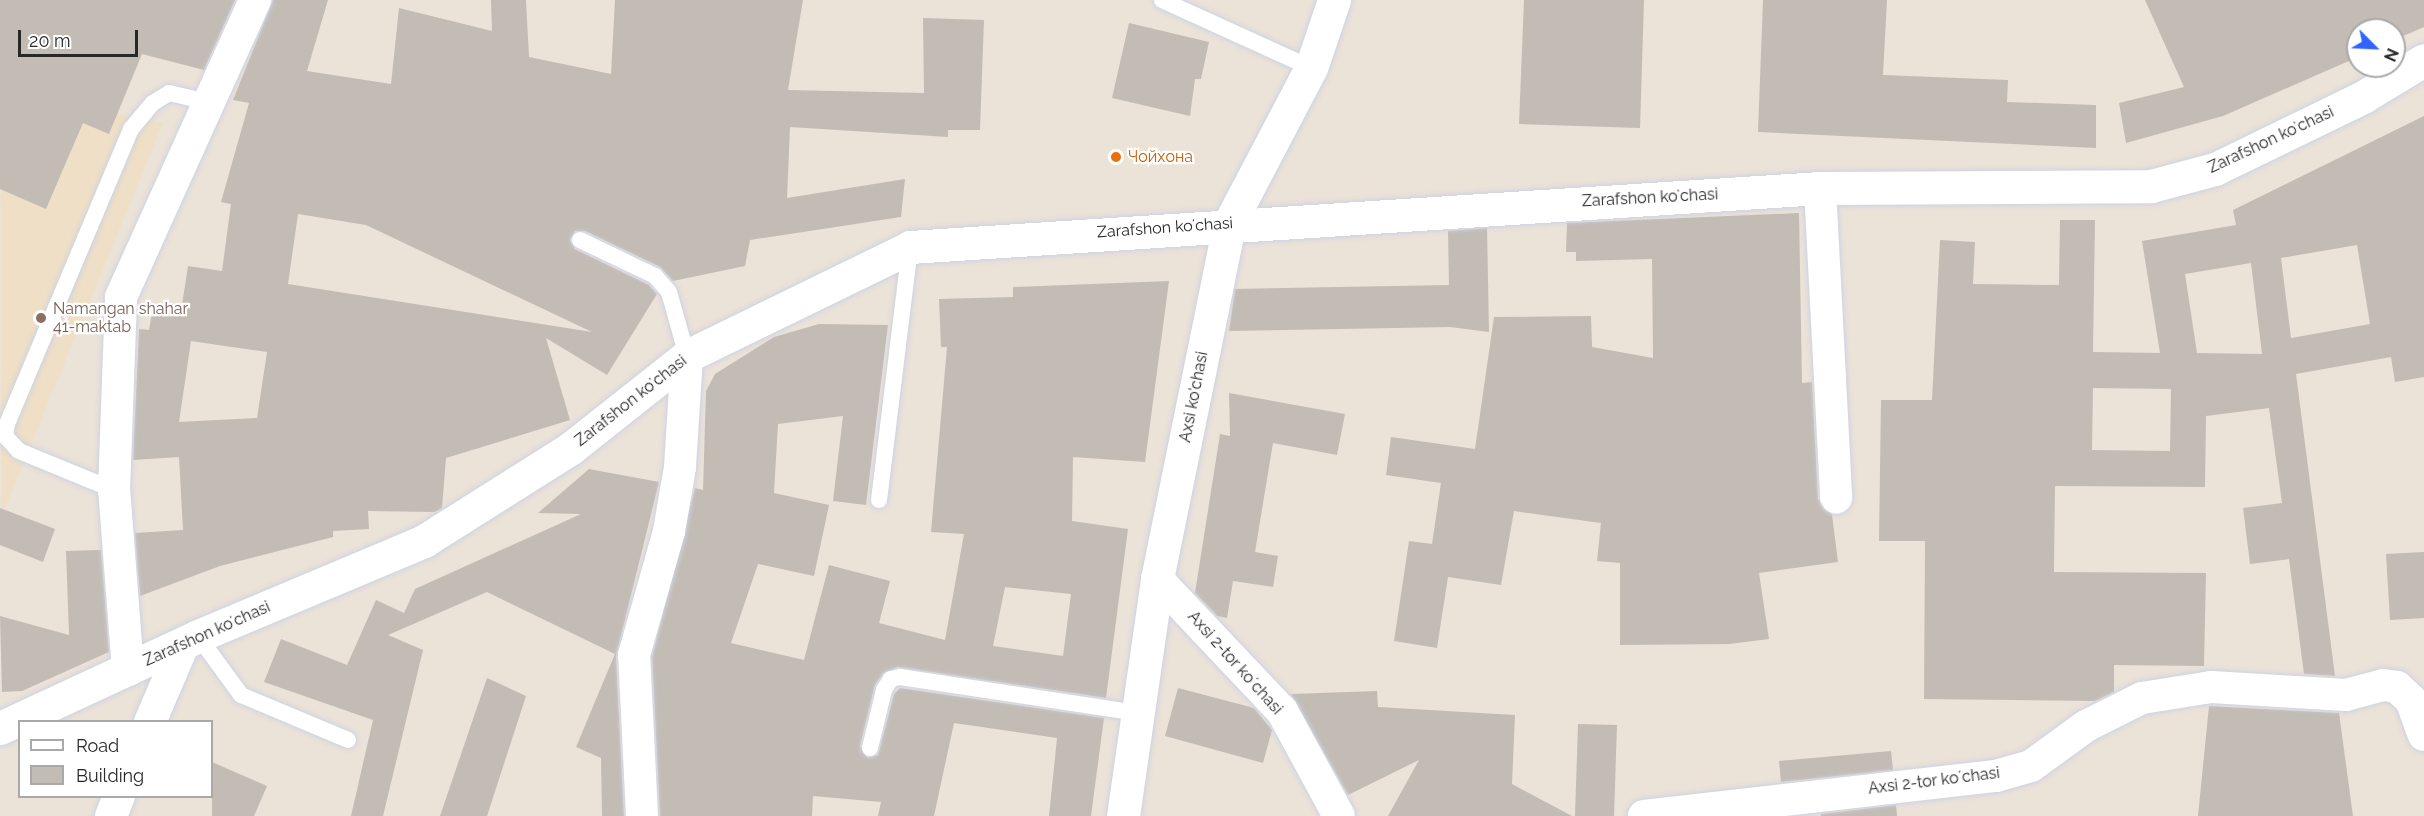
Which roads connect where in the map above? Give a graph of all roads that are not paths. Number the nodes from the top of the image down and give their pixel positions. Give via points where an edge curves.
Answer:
1 (255, 0) edge
2 (1162, 0) edge
3 (1334, 0) edge
4 (2424, 60) edge
5 (1311, 68) junction
6 (207, 102) junction
7 (1820, 188) junction
8 (1229, 224) junction
9 (580, 240) dead end
10 (910, 247) junction
11 (687, 356) junction
12 (114, 490) junction
13 (1836, 498) dead end
14 (879, 500) dead end
15 (1157, 579) junction
16 (191, 639) junction
17 (128, 670) junction
18 (1138, 713) junction
19 (151, 720) edge
20 (0, 728) edge
21 (2424, 735) edge
22 (348, 740) dead end
23 (870, 748) dead end
24 (118, 798) edge
25 (111, 816) edge
26 (642, 816) edge
27 (1123, 816) edge
28 (1339, 816) edge
29 (1644, 816) edge

1 - 6 street
2 - 5 lane
3 - 5 street, Axsi ko'chasi
4 - 7 street, Zarafshon koʻchasi via 2363,98 2215,169 2151,186
5 - 8 street, Axsi ko'chasi
6 - 12 street via 121,297
6 - 12 lane via 170,93 153,103 131,129 7,424 5,436 19,451
7 - 8 street, Zarafshon koʻchasi
7 - 13 street
8 - 10 street, Zarafshon koʻchasi
8 - 15 street, Axsi ko'chasi
9 - 11 lane via 655,276 669,292
10 - 11 street, Zarafshon koʻchasi
10 - 14 lane
11 - 16 street, Zarafshon koʻchasi via 571,448 424,541
11 - 26 street via 678,478 669,531 634,655
12 - 17 street
15 - 18 street, Axsi ko'chasi
15 - 28 street, Аxsi 2-tor koʼchasi via 1282,711
16 - 17 street, Zarafshon koʻchasi
16 - 19 street
16 - 22 lane via 241,696
17 - 20 street, Zarafshon koʻchasi
18 - 23 lane via 900,677 891,679 884,690
18 - 27 street, Axsi ko'chasi
21 - 29 street, Аxsi 2-tor koʼchasi via 2411,700 2397,687 2383,685 2346,695 2211,687 2142,698 2086,726 2031,766 1996,776
24 - 25 street

